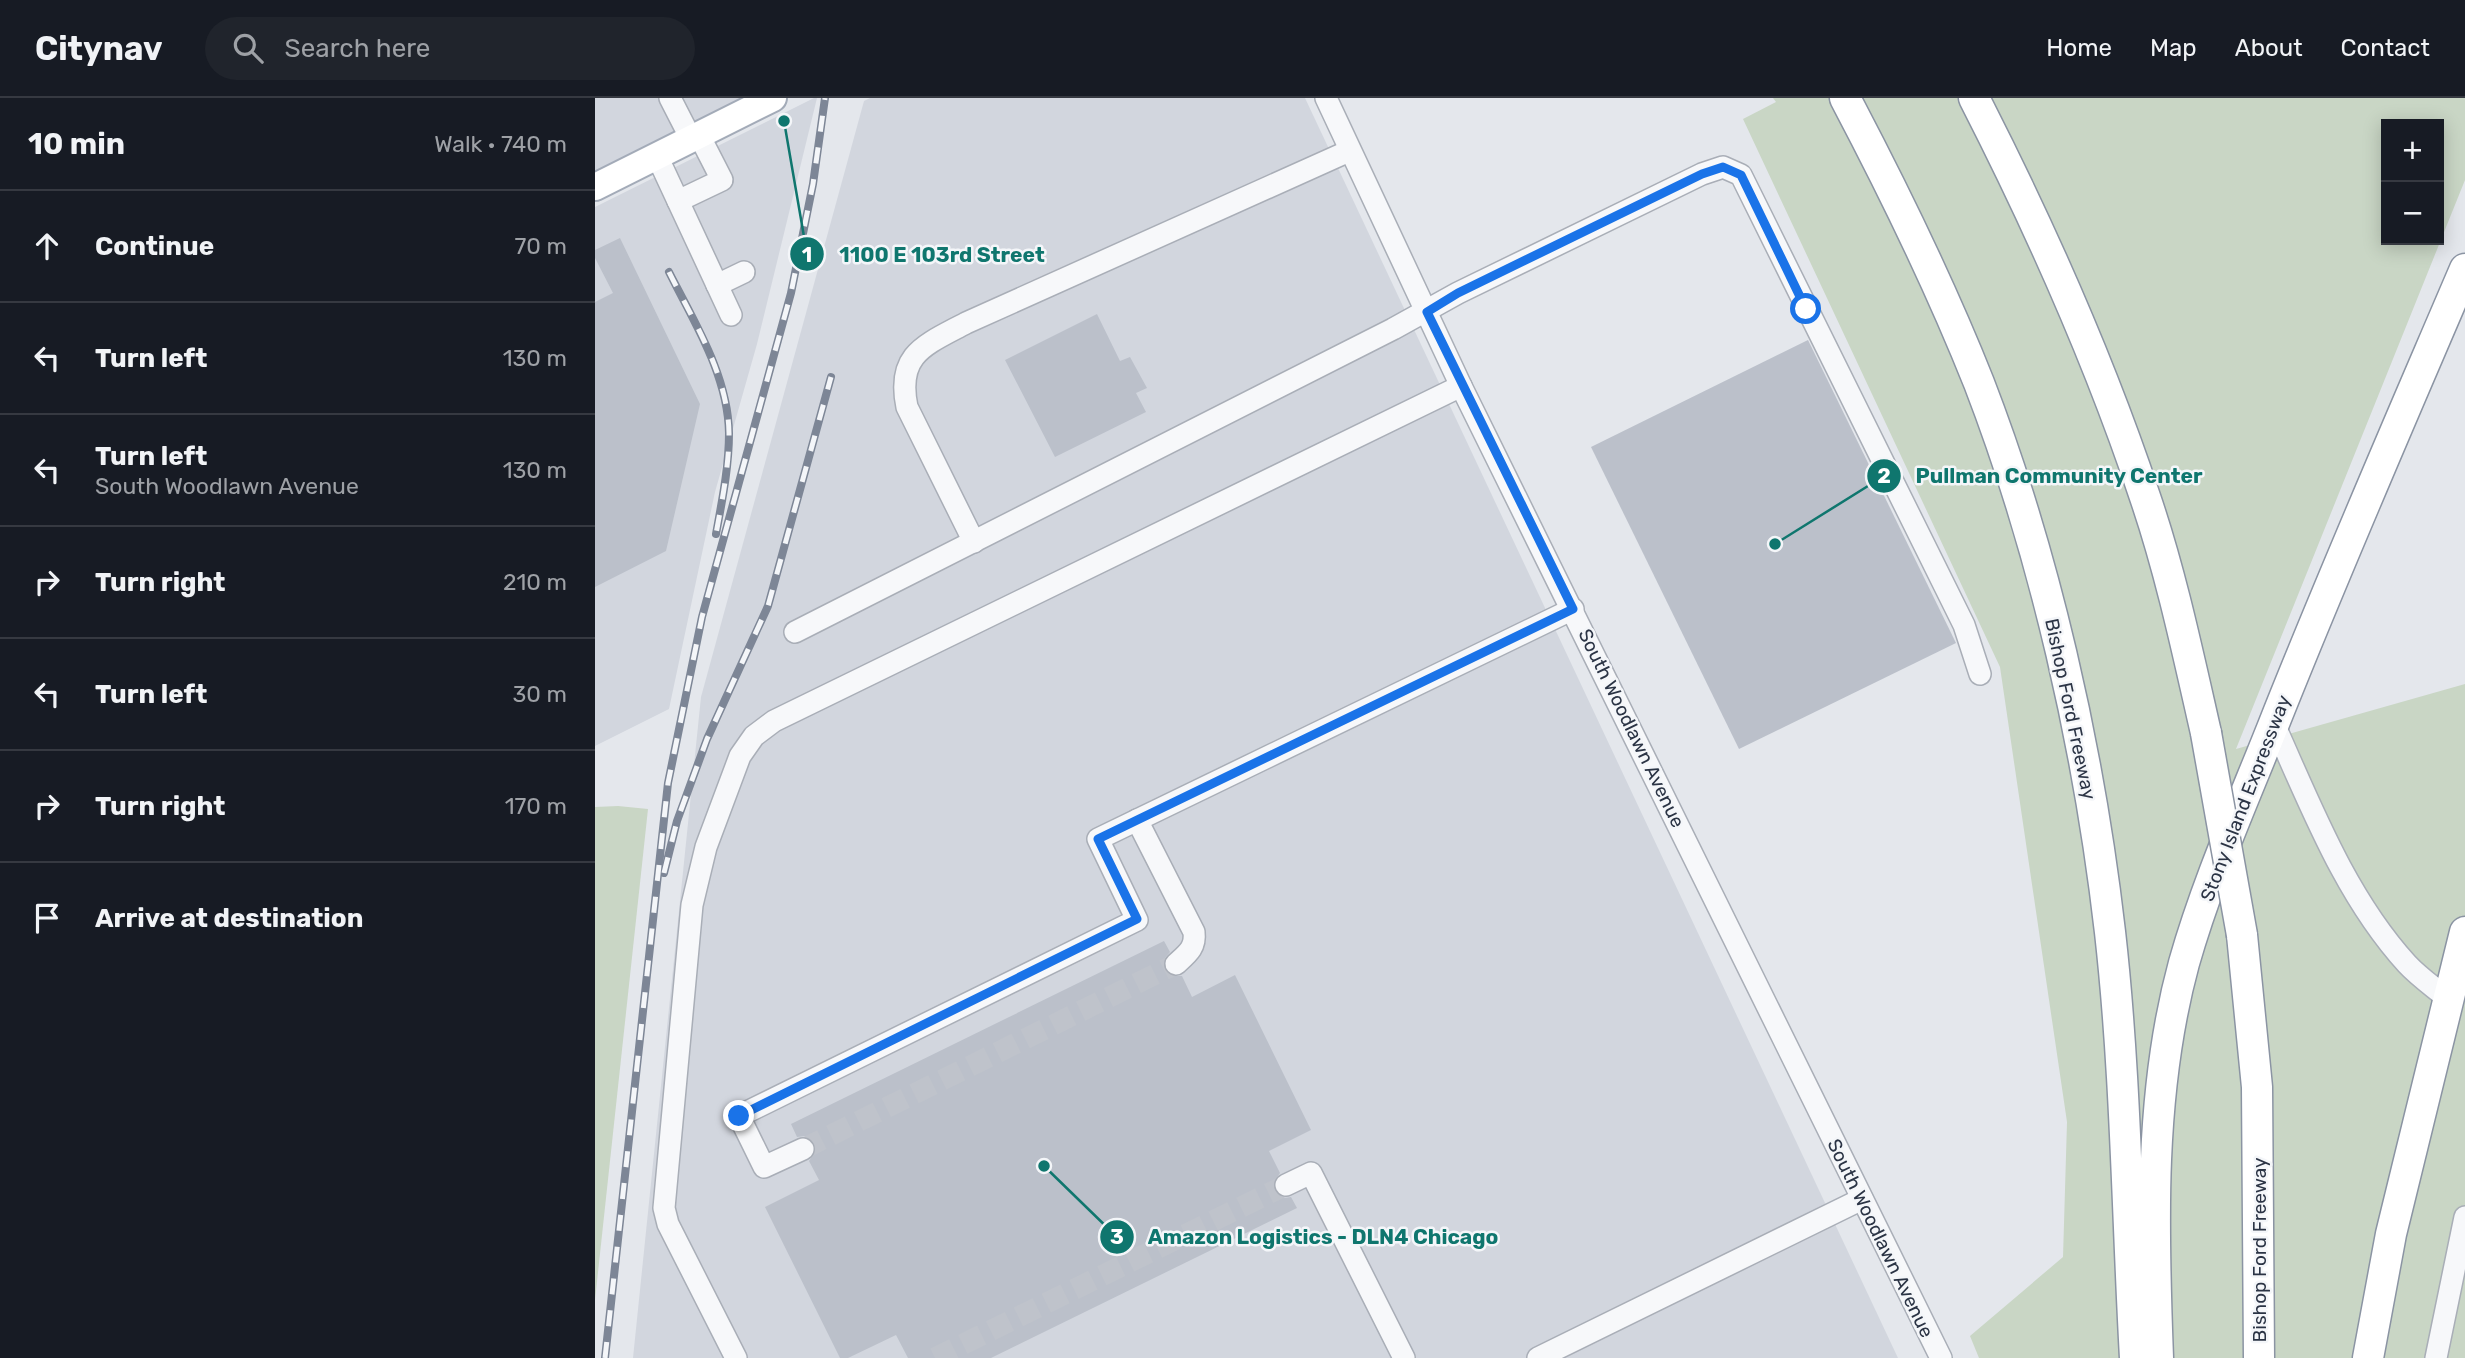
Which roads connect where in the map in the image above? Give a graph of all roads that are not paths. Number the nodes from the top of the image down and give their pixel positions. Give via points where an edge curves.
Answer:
1 (670, 98) edge
2 (773, 98) edge
3 (1326, 98) edge
4 (1845, 98) edge
5 (1974, 98) edge
6 (695, 137) junction
7 (1349, 151) junction
8 (657, 156) junction
9 (595, 187) edge
10 (678, 201) junction
11 (2465, 269) edge
12 (744, 272) dead end
13 (717, 285) junction
14 (1427, 312) junction
15 (731, 315) dead end
16 (1461, 386) junction
17 (974, 542) junction
18 (1573, 609) junction
19 (795, 632) dead end
20 (1980, 674) dead end
21 (2274, 724) junction
22 (1137, 820) junction
23 (2465, 932) edge
24 (1176, 964) tunnel mouth
25 (2448, 999) junction
26 (803, 1149) tunnel mouth
27 (1286, 1185) tunnel mouth
28 (1862, 1199) junction
29 (2465, 1217) edge
30 (736, 1358) edge
31 (1404, 1358) edge
32 (1538, 1358) edge
33 (1941, 1358) edge
34 (2135, 1358) edge
35 (2158, 1358) edge
36 (2259, 1358) edge
37 (2368, 1358) edge
38 (2436, 1358) edge

1 - 6 street
2 - 6 main road
3 - 7 street, South Woodlawn Avenue
4 - 34 highway, Bishop Ford Freeway via 1891,186 1979,385 2016,493 2067,674 2111,933
5 - 36 highway, Bishop Ford Freeway, bridge via 2027,201 2101,374 2146,498 2206,733 2242,935 2257,1087
6 - 8 main road
6 - 10 street via 722,180
7 - 14 street, South Woodlawn Avenue
7 - 17 street via 922,346 908,363 902,382 907,407
8 - 9 main road
8 - 10 street
10 - 13 street
11 - 21 highway, Stony Island Expressway
12 - 13 street
13 - 15 street
14 - 16 street, South Woodlawn Avenue
14 - 17 street
14 - 20 street via 1702,174 1723,167 1741,175 1965,625
16 - 18 street, South Woodlawn Avenue
16 - 30 street via 773,722 754,736 740,756 716,821 692,905 664,1208
17 - 19 street
18 - 22 street
18 - 28 street, South Woodlawn Avenue
21 - 25 street via 2328,844 2371,918 2408,965
21 - 35 highway, Stony Island Expressway via 2192,940 2166,1057 2157,1126
22 - 24 street via 1194,932 1190,951
22 - 26 street via 1098,839 1137,919 739,1116 764,1167
23 - 25 highway
25 - 37 highway via 2391,1234
27 - 31 street via 1311,1173
28 - 32 street
28 - 33 street, South Woodlawn Avenue
29 - 38 street

